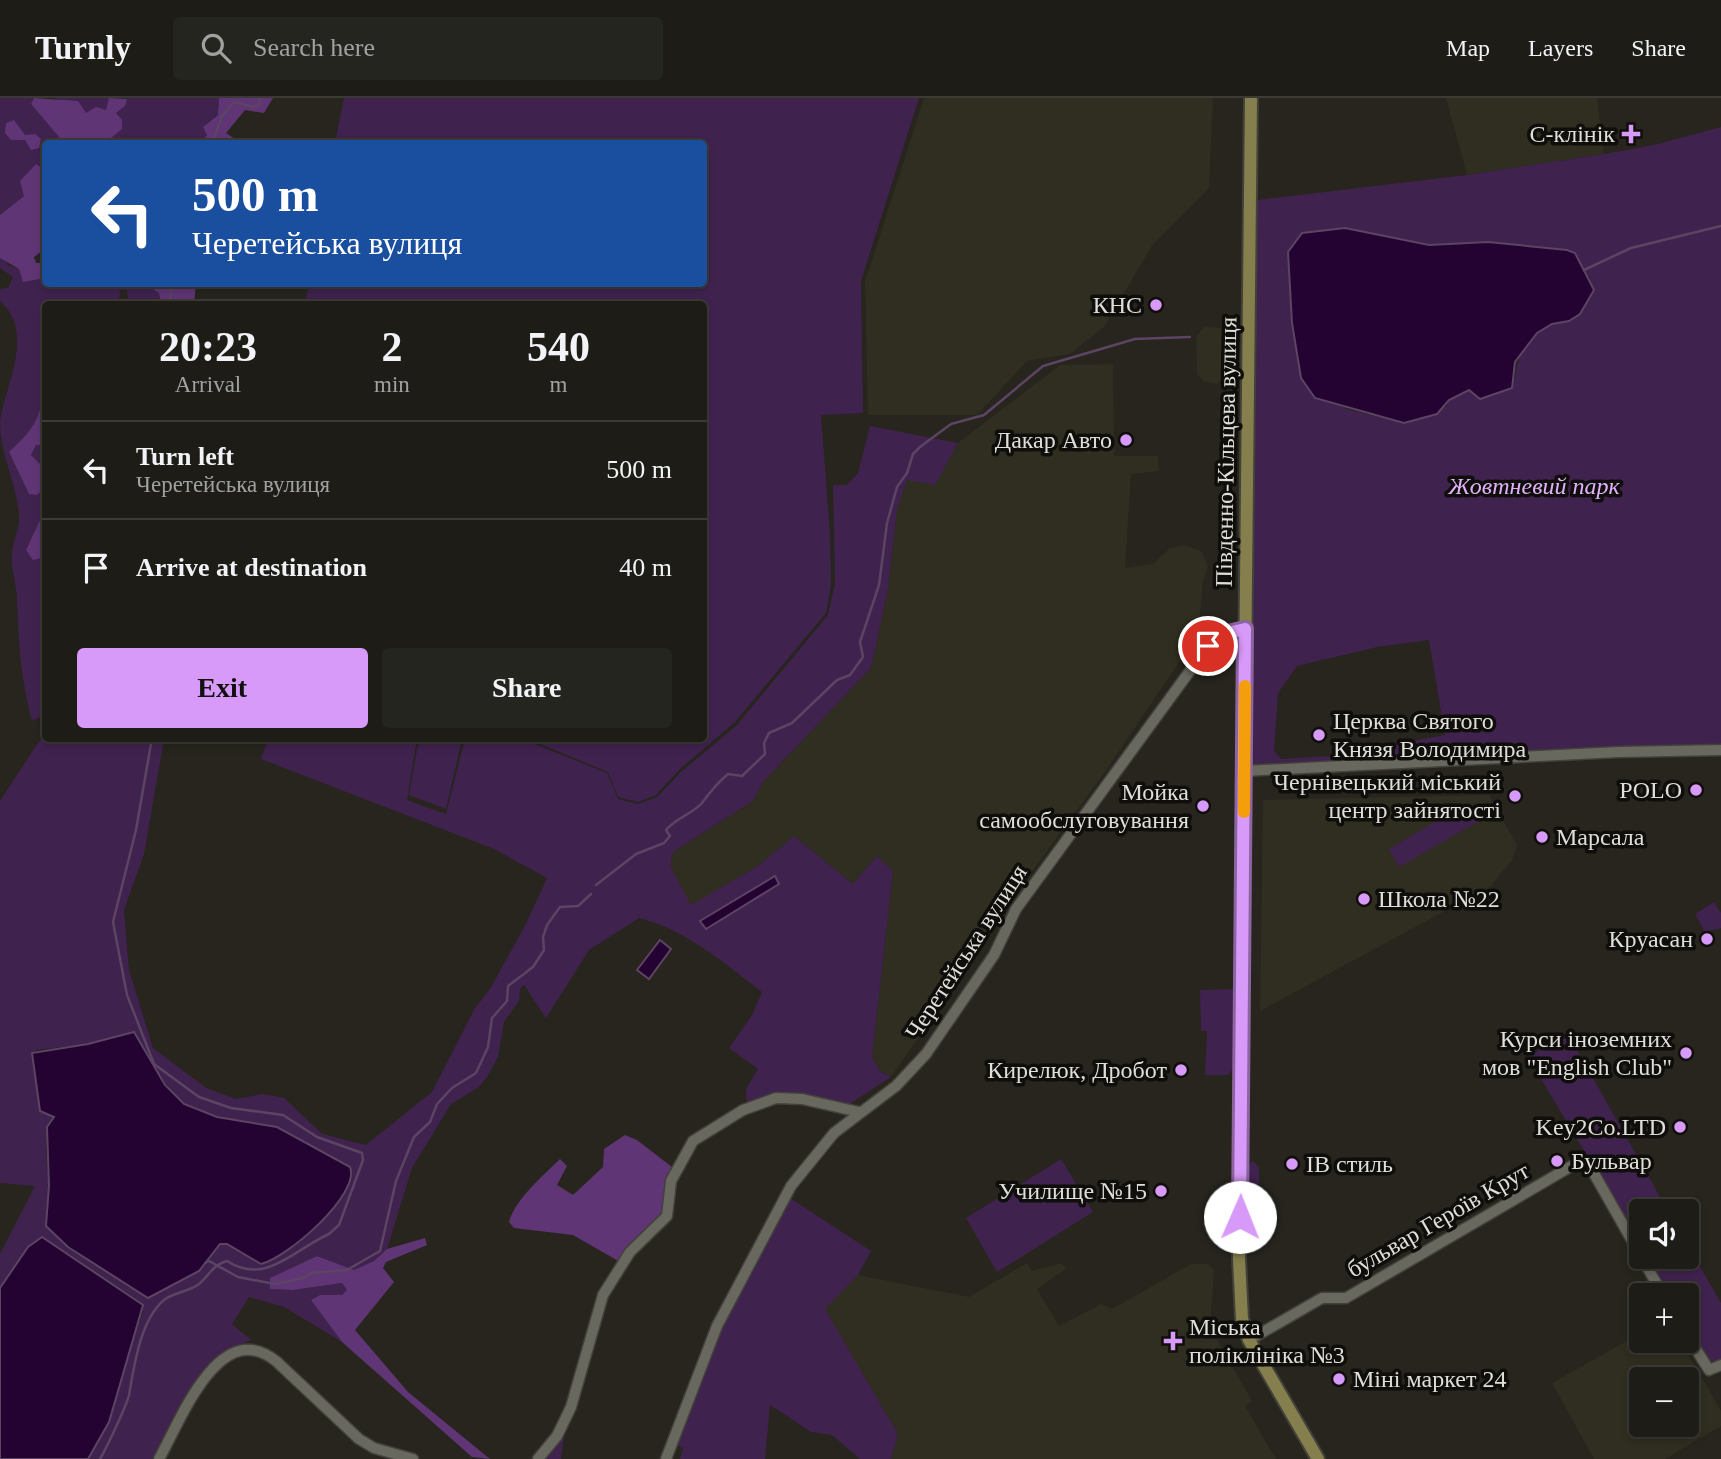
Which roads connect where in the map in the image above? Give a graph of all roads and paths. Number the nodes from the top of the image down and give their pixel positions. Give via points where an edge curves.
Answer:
1 (1251, 98) edge
2 (1245, 629) junction
3 (1721, 750) edge
4 (1244, 771) junction
5 (859, 1112) junction
6 (1656, 1283) edge
7 (1249, 1340) junction
8 (1698, 1353) edge
9 (1721, 1365) edge
10 (159, 1459) edge
11 (413, 1459) edge
12 (538, 1459) edge
13 (666, 1459) edge
14 (1318, 1459) edge

1 - 2 main road, Південно-Кільцева вулиця
2 - 4 main road, Південно-Кільцева вулиця
2 - 5 street, Черетейська вулиця via 1224,634 1203,653 1016,909 994,955 926,1054 902,1081
3 - 4 street
4 - 7 main road, Південно-Кільцева вулиця via 1239,1259 1242,1319
5 - 12 street via 776,1098 743,1110 693,1141 671,1181 667,1216 630,1252 603,1295 571,1407 557,1436
5 - 13 street, Черетейська вулиця via 811,1158 769,1225 717,1326
6 - 7 street, бульвар Героїв Крут via 1588,1163 1575,1164 1346,1298 1322,1298
7 - 14 main road, Південно-Кільцева вулиця
8 - 9 street via 1709,1370
10 - 11 street via 214,1367 233,1352 250,1349 276,1361 370,1446

